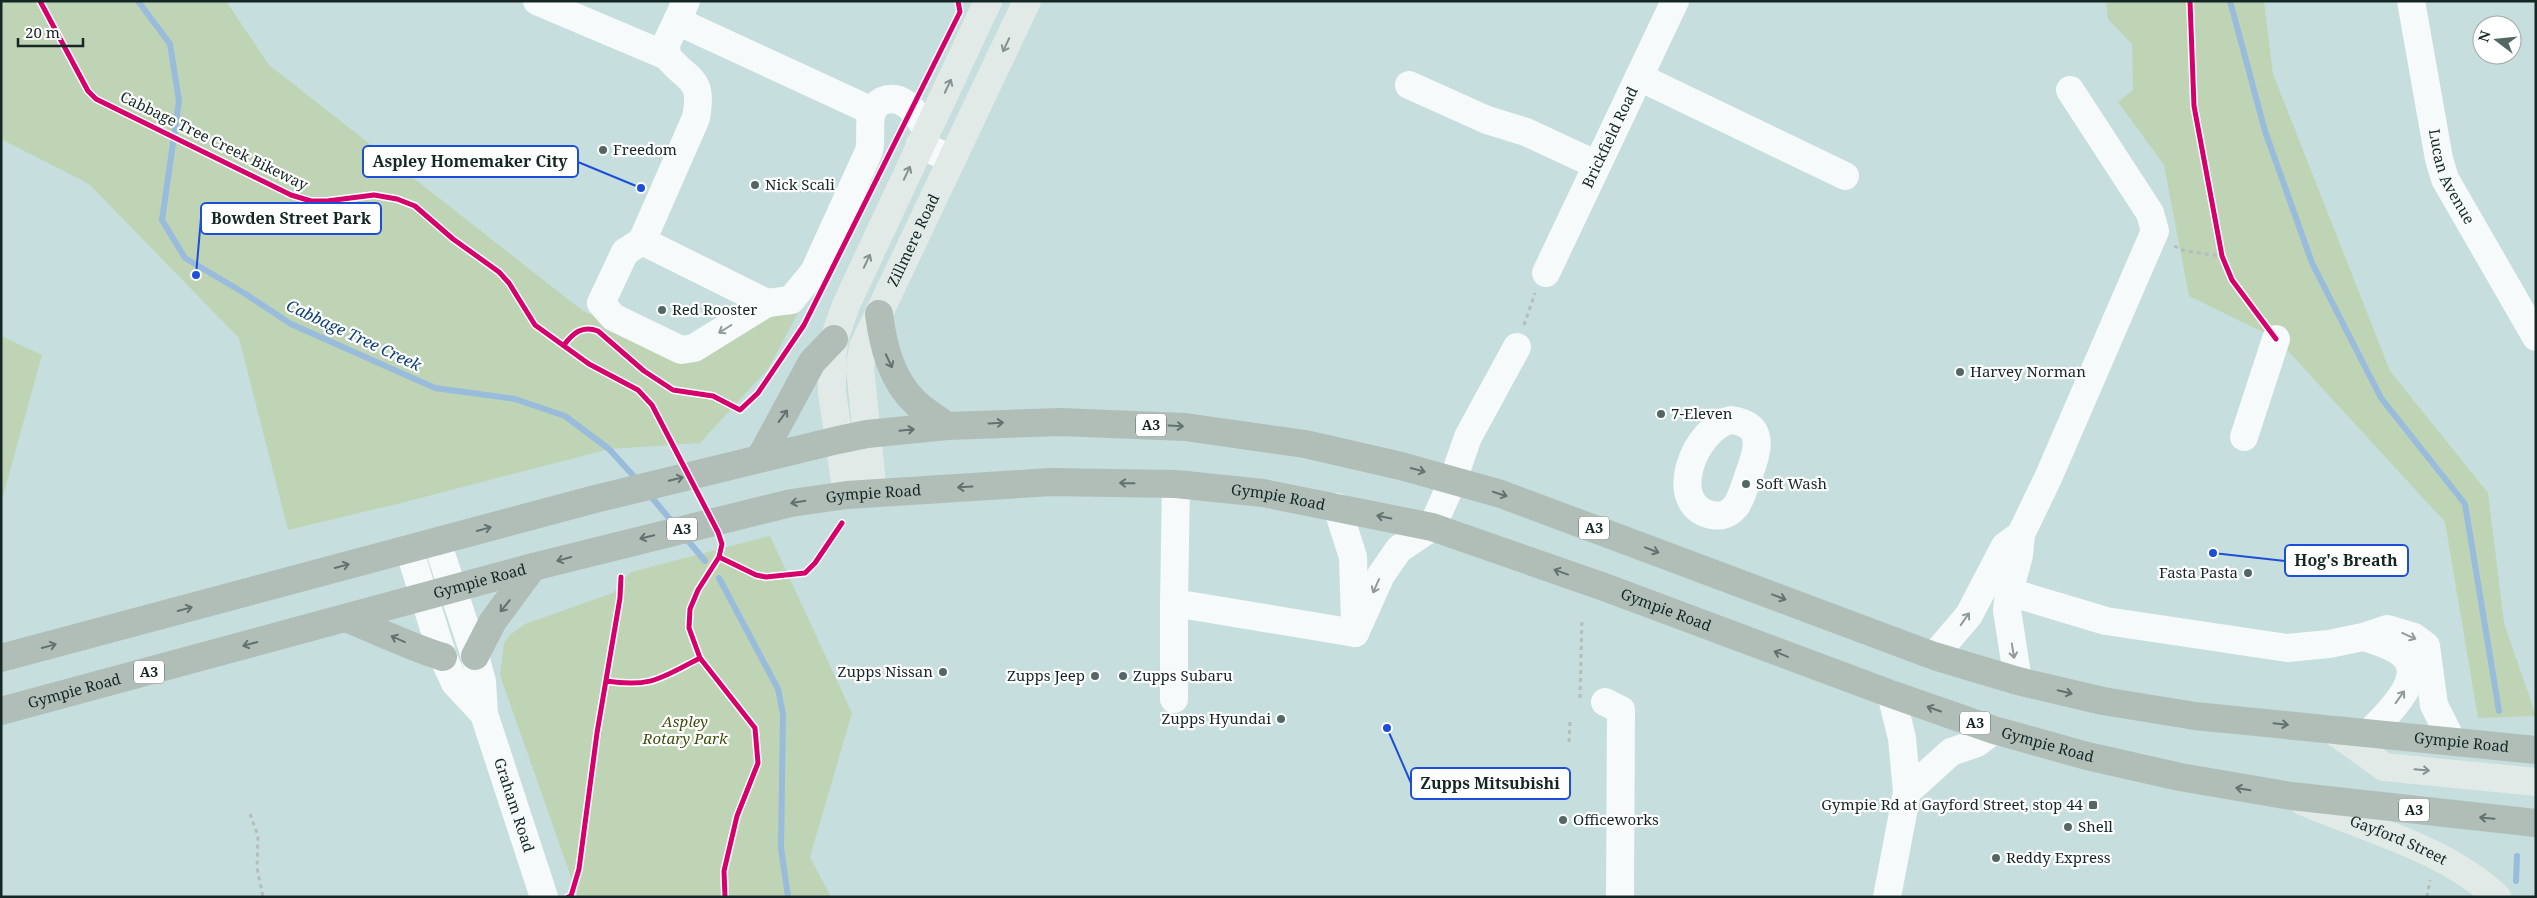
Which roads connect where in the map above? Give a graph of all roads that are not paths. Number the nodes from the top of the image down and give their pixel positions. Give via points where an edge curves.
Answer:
1 (537, 1) edge
2 (988, 1) edge
3 (1027, 1) edge
4 (1675, 1) edge
5 (2411, 1) edge
6 (681, 11) edge
7 (667, 56) junction
8 (1640, 77) junction
9 (1409, 85) dead end
10 (2070, 90) dead end
11 (872, 111) junction
12 (924, 137) junction
13 (952, 160) junction
14 (1597, 165) junction
15 (1844, 176) dead end
16 (642, 241) junction
17 (1546, 272) road end
18 (767, 303) junction
19 (879, 314) junction
20 (2535, 333) edge
21 (2276, 339) dead end
22 (834, 340) junction
23 (1517, 347) road end
24 (947, 426) junction
25 (867, 434) junction
26 (2244, 437) dead end
27 (838, 440) junction
28 (760, 458) junction
29 (1453, 480) junction
30 (1176, 484) junction
31 (860, 494) junction
32 (1337, 507) junction
33 (1432, 527) junction
34 (2021, 534) junction
35 (437, 542) junction
36 (409, 549) junction
37 (533, 567) junction
38 (452, 589) junction
39 (2009, 592) junction
40 (426, 597) junction
41 (1174, 603) junction
42 (346, 618) junction
43 (1355, 633) junction
44 (2363, 637) junction
45 (475, 656) junction
46 (1934, 656) junction
47 (444, 657) junction
48 (1, 658) edge
49 (2018, 681) junction
50 (1890, 694) junction
51 (1174, 699) dead end
52 (1593, 701) road end
53 (1, 711) edge
54 (484, 714) junction
55 (2332, 729) junction
56 (1994, 730) junction
57 (2368, 734) junction
58 (2452, 741) junction
59 (2536, 750) edge
60 (2536, 782) edge
61 (1907, 792) junction
62 (2292, 796) junction
63 (2536, 823) edge
64 (544, 897) edge
65 (1620, 897) edge
66 (1887, 897) edge
67 (2497, 897) edge

1 - 7 street
12 -> 2 main road
3 -> 13 main road, Zillmere Road
4 - 8 street, Brickfield Road
5 - 20 street, Lucan Avenue via 2445,179
6 - 7 street via 666,44
6 - 11 street
7 - 16 street via 696,85 699,105
8 - 14 street, Brickfield Road
8 - 15 street
9 - 14 street via 1486,120 1526,132
10 - 34 street via 2150,213 2155,231
11 - 12 street via 879,103 895,98 904,102 912,108
11 - 18 street via 869,151 814,272 791,300
12 - 13 street
22 -> 12 main road via 846,305
13 - 19 main road, Zillmere Road
14 - 17 street, Brickfield Road
16 - 18 street
18 -> 16 street via 694,348 681,350 613,317 601,303 625,252
19 -> 24 highway via 885,352 899,380 916,403
19 - 25 main road, Zillmere Road via 863,347 860,368
21 - 26 street
22 - 27 main road via 832,394
28 -> 22 highway via 812,362
23 - 29 street via 1477,417
25 -> 24 highway, Gympie Road / A3
24 -> 29 highway, Gympie Road / A3 via 1061,422 1185,427 1305,444
25 - 27 highway, Gympie Road / A3
25 - 31 main road, Zillmere Road
27 - 28 highway, Gympie Road / A3
27 - 31 main road
35 -> 28 highway, Gympie Road / A3
29 - 33 street
29 -> 46 highway, Gympie Road / A3 via 1545,510
30 -> 31 highway, Gympie Road / A3 via 1051,482
30 - 32 highway, Gympie Road / A3 via 1263,493
30 - 41 street
31 -> 37 highway, Gympie Road / A3 via 745,513
33 -> 32 highway, Gympie Road / A3
32 - 43 street via 1353,556
33 -> 43 street via 1399,548 1380,575
50 -> 33 highway, Gympie Road / A3 via 1607,588
34 - 39 street
46 -> 34 street via 1969,615 2005,546
35 - 36 highway, Gympie Road / A3
35 - 38 street, Graham Road
36 - 40 street, Graham Road
48 -> 36 highway, Gympie Road / A3
37 - 38 highway, Gympie Road / A3
37 -> 45 highway via 493,621
38 - 40 highway, Gympie Road / A3
38 - 45 street, Graham Road
39 - 44 street via 2106,621 2287,648
39 -> 49 street via 2007,610
40 - 42 highway, Gympie Road / A3
40 - 47 street, Graham Road
41 - 43 street
41 - 51 street
47 -> 42 highway
42 -> 53 highway, Gympie Road / A3
57 -> 44 street via 2403,696 2410,671 2409,661 2402,653
44 -> 58 street via 2387,629 2414,637 2426,646 2434,705
45 - 54 street, Graham Road via 482,682
46 - 49 highway, Gympie Road / A3
47 - 54 street, Graham Road via 455,683
49 -> 55 highway, Gympie Road / A3 via 2157,710
56 -> 50 highway, Gympie Road / A3
50 - 61 street via 1902,738
52 - 65 street via 1621,710
54 - 64 street, Graham Road
55 - 57 highway, Gympie Road / A3
55 -> 60 main road via 2384,767
56 - 61 street via 1977,744 1951,752
62 -> 56 highway, Gympie Road / A3 via 2236,788 2086,756
57 - 58 highway, Gympie Road / A3
58 - 59 highway, Gympie Road / A3
61 - 66 street
63 -> 62 highway, Gympie Road / A3
62 - 67 main road, Gayford Street via 2437,856 2471,876

